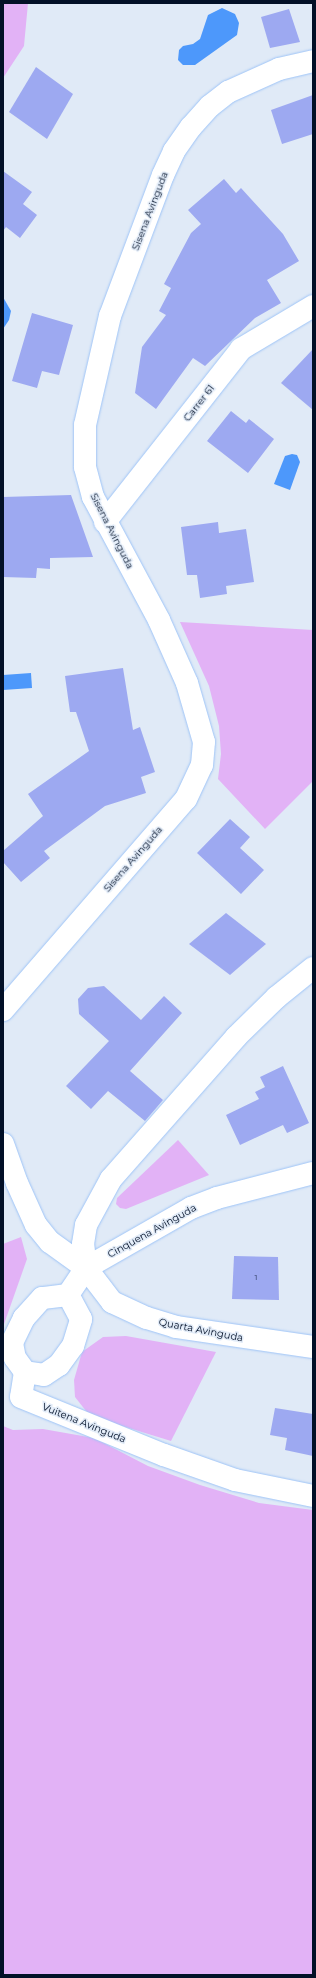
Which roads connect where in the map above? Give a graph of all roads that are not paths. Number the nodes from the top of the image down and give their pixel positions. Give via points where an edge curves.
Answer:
1 (313, 61) edge
2 (313, 306) edge
3 (105, 522) junction
4 (313, 968) edge
5 (3, 1010) edge
6 (3, 1144) edge
7 (313, 1173) edge
8 (86, 1268) junction
9 (68, 1295) junction
10 (313, 1347) edge
11 (25, 1372) junction
12 (313, 1496) edge

1 - 3 street, Sisena Avinguda via 254,78 228,92 210,106 174,151 163,175 110,316 85,425 85,467 93,497
2 - 3 street, Carrer 61 via 241,349
3 - 5 street, Sisena Avinguda via 159,620 187,684 203,735 202,765 186,799
4 - 8 street via 277,997 236,1037 111,1179 86,1225 83,1244
6 - 8 street via 36,1224 50,1242
7 - 8 street, Cinquena Avinguda via 217,1198 191,1208
8 - 9 street
8 - 10 street, Quarta Avinguda via 112,1302 147,1318 227,1336
9 - 11 street via 42,1298 24,1318 12,1343 15,1358
9 - 11 street via 81,1319 73,1346 59,1365 44,1375
11 - 12 street, Vuitena Avinguda via 21,1397 164,1455 235,1480

